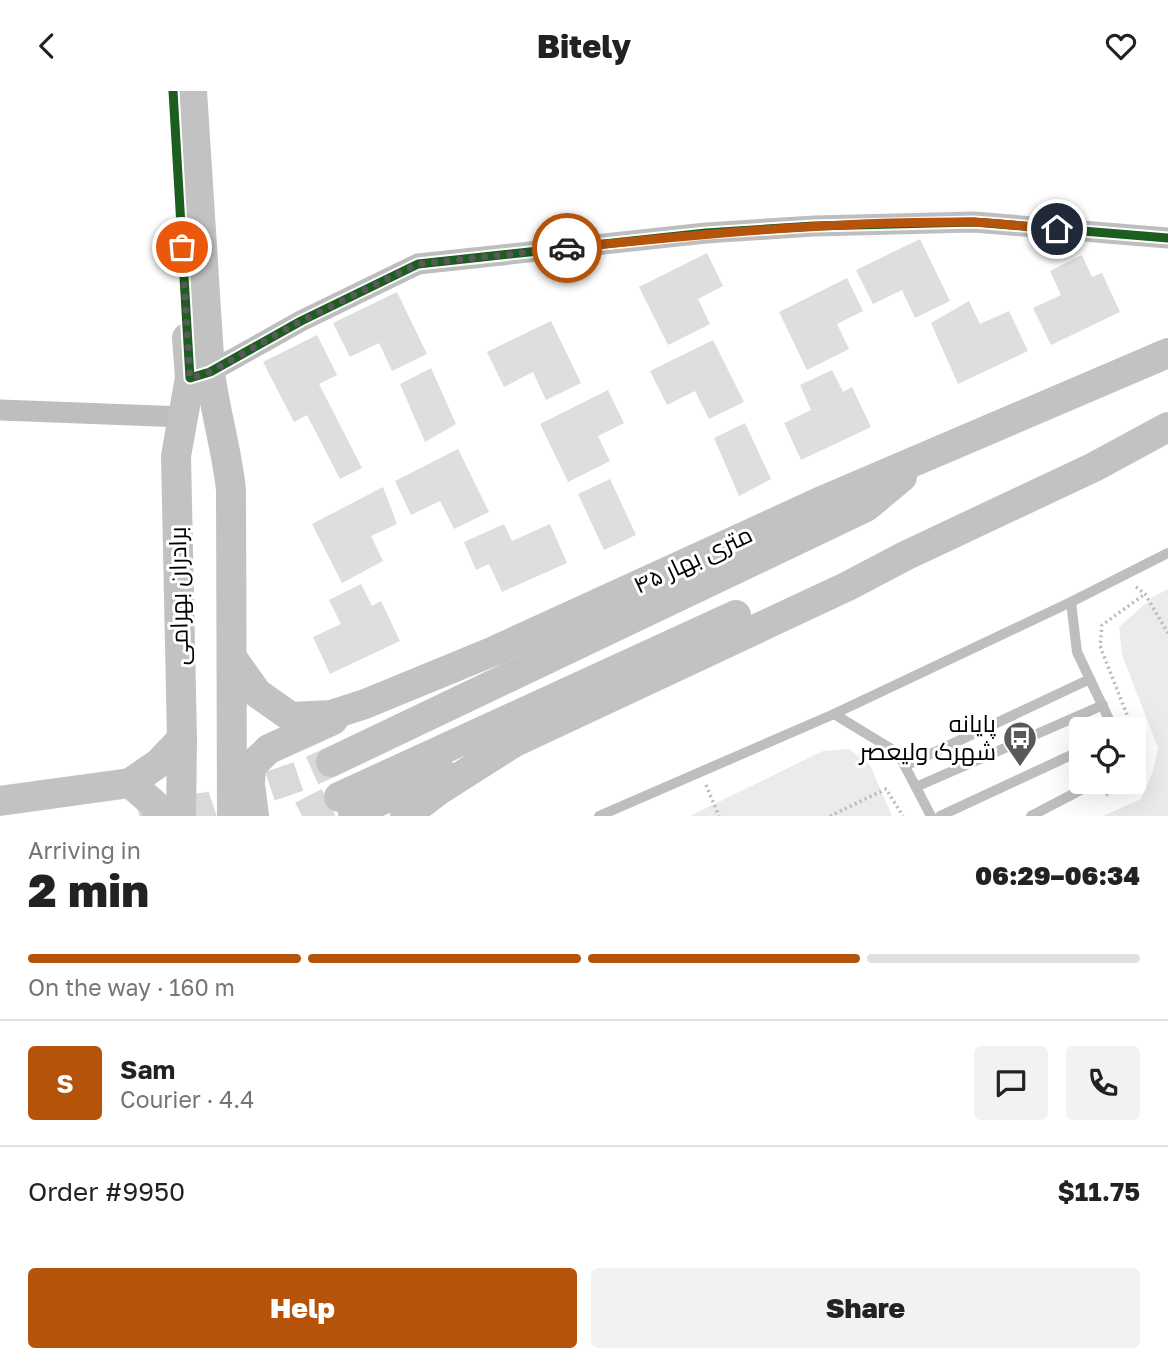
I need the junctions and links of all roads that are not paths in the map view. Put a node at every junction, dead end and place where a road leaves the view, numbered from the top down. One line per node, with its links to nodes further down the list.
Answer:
1 (173, 91): 5 (main road)
2 (192, 91): 5 (main road)
3 (1168, 238): 5 (street)
4 (1168, 353): 11 (main road, ۴۵ متری بهار)
5 (200, 375): 7 (main road, برادران بهرامی); 9 (main road)
6 (0, 410): 7 (street)
7 (184, 417): 10 (main road, برادران بهرامی)
8 (1168, 427): 12 (main road)
9 (224, 450): 10 (main road); 15 (main road)
10 (176, 456): 21 (main road, برادران بهرامی)
11 (926, 456): 17 (main road, ۴۵ متری بهار); 24 (main road)
12 (965, 528): 22 (main road); 30 (main road)
13 (1168, 553): 14 (lane)
14 (1071, 602): 16 (lane); 19 (lane)
15 (233, 659): 17 (main road, ۴۵ متری بهار); 33 (main road)
16 (1090, 679): 18 (lane); 25 (lane)
17 (365, 704): 34 (main road)
18 (1103, 705): 20 (lane); 27 (lane)
19 (834, 714): 25 (lane); 36 (lane)
20 (1108, 717)
21 (182, 739): 26 (main road); 32 (main road, برادران بهرامی)
22 (513, 743): 30 (main road); 35 (main road)
23 (1069, 756): 38 (lane)
24 (331, 762)
25 (905, 766): 27 (lane)
26 (130, 783): 29 (main road); 31 (main road)
27 (916, 787): 37 (lane)
28 (1073, 794): 39 (lane)
29 (0, 801)
30 (343, 806)
31 (158, 816)
32 (181, 816)
33 (232, 816)
34 (254, 816)
35 (405, 816)
36 (599, 816)
37 (931, 816)
38 (940, 816)
39 (1031, 816)

